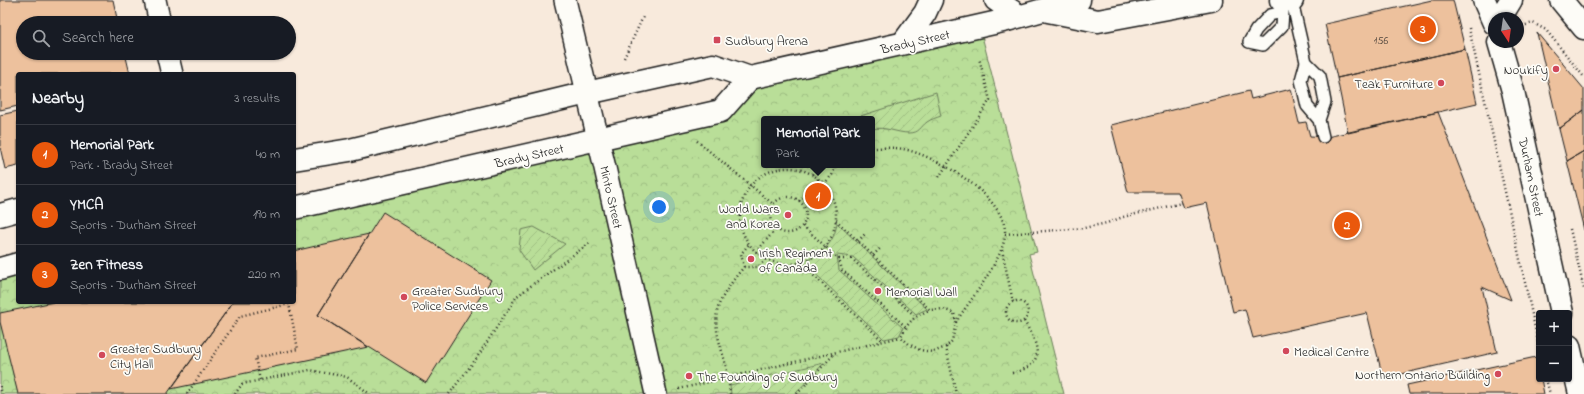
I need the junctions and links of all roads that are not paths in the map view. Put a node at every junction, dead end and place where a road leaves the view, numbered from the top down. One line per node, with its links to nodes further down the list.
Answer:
1 (155, 0): 14 (street)
2 (565, 0): 23 (street, Minto Street)
3 (931, 0): 17 (main road)
4 (996, 0): 15 (main road)
5 (1079, 0): 11 (main road, Brady Street)
6 (1211, 0): 11 (main road)
7 (1484, 0): 12 (main road)
8 (1511, 0): 13 (main road)
9 (1561, 0): 16 (main road)
10 (1287, 3): 20 (lane)
11 (1045, 10): 15 (main road, Brady Street)
12 (1489, 12)
13 (1504, 12)
14 (158, 16)
15 (1019, 16): 17 (main road, Brady Street)
16 (1584, 28)
17 (903, 43): 22 (main road, Brady Street)
18 (1501, 48): 33 (main road, Durham Street)
19 (169, 60): 21 (street)
20 (1306, 62): 24 (lane); 24 (lane)
21 (172, 72)
22 (750, 78): 23 (main road); 26 (main road, Brady Street)
23 (587, 93): 26 (street, Minto Street); 27 (main road)
24 (1319, 120): 25 (lane)
25 (1323, 137)
26 (598, 139): 28 (main road, Brady Street); 35 (street, Minto Street)
27 (296, 159)
28 (296, 208)
29 (16, 211): 30 (main road)
30 (0, 215)
31 (16, 265): 32 (main road)
32 (0, 269)
33 (1561, 310)
34 (1572, 359): 36 (main road)
35 (656, 394)
36 (1580, 394)

